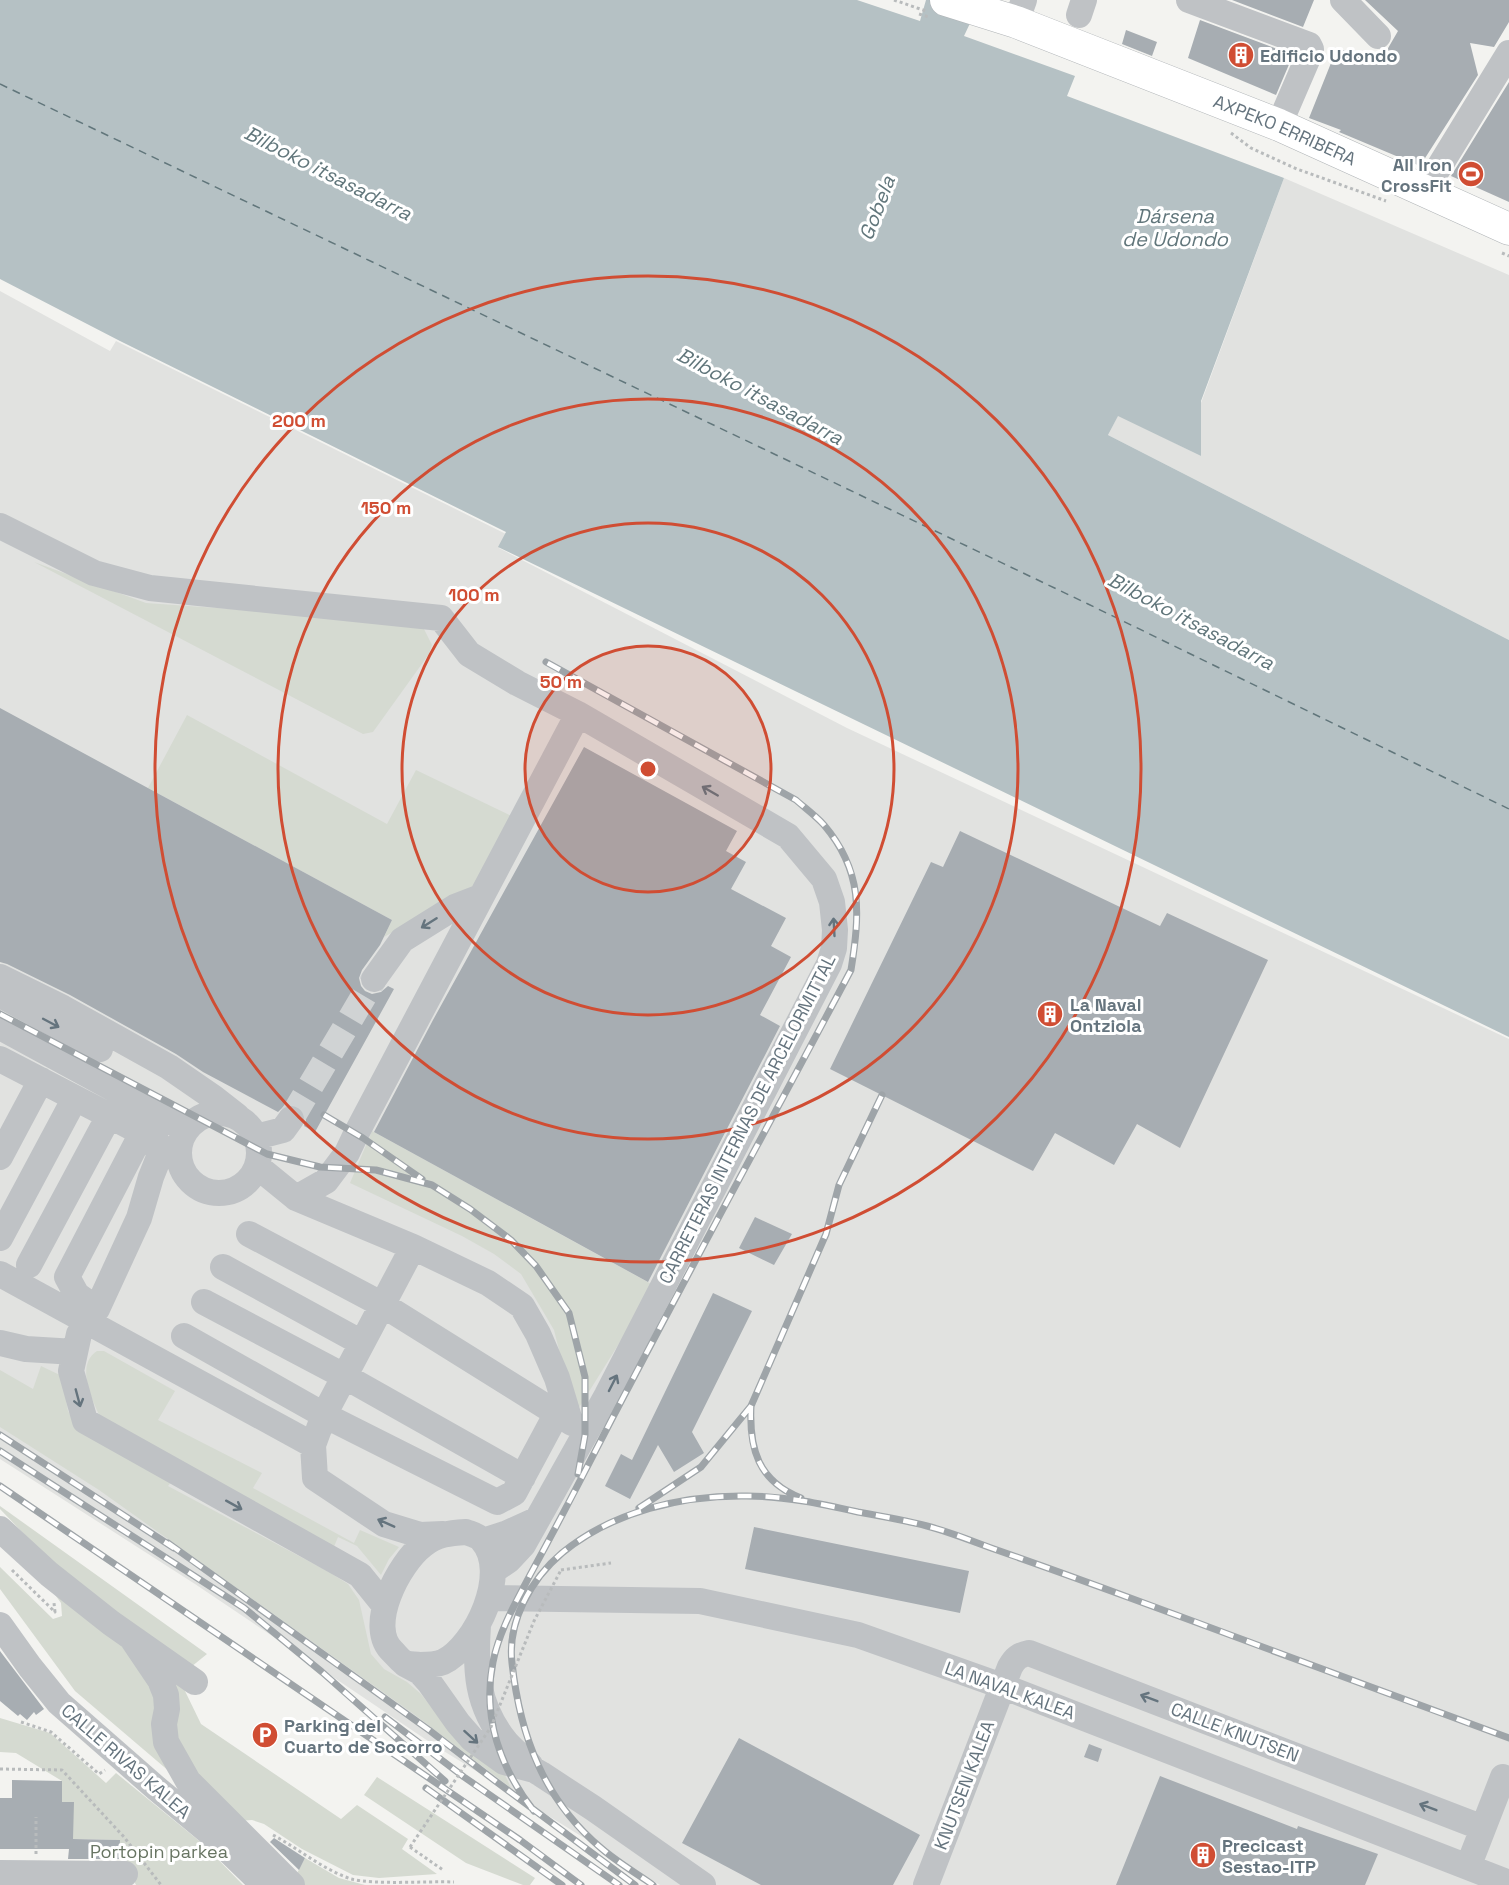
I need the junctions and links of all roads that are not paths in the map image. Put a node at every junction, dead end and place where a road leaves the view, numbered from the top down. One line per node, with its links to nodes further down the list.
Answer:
1 (1189, 0): 7 (street)
2 (1343, 0): 5 (street)
3 (934, 5): 4 (main road, AXPEKO ERRIBERA)
4 (1020, 11): 7 (main road, AXPEKO ERRIBERA)
5 (1378, 36)
6 (1509, 53): 8 (street)
7 (1279, 126): 8 (main road, AXPEKO ERRIBERA)
8 (1425, 190): 9 (main road, AXPEKO ERRIBERA)
9 (1504, 240)
10 (0, 526): 11 (street, CARRETERAS INTERNAS DE ARCELORMITTAL)
11 (578, 714): 12 (street); 46 (street, CARRETERAS INTERNAS DE ARCELORMITTAL, one-way to 11)
12 (481, 897): 14 (street, one-way to 14); 29 (street)
13 (0, 977): 21 (street)
14 (374, 979)
15 (0, 995): 23 (street, one-way to 23)
16 (0, 1027): 23 (street)
17 (2, 1059): 18 (street); 23 (street)
18 (41, 1080): 19 (street); 26 (street)
19 (75, 1098): 20 (street); 32 (street)
20 (109, 1116): 24 (street); 34 (street)
21 (237, 1116): 23 (street); 25 (street)
22 (291, 1119): 25 (street)
23 (188, 1131): 28 (street)
24 (141, 1133): 30 (street); 39 (street)
25 (256, 1137): 27 (street)
26 (0, 1157)
27 (258, 1167): 28 (street); 29 (street)
28 (182, 1170): 30 (street)
29 (296, 1198): 33 (street)
30 (139, 1218): 39 (street)
31 (249, 1234): 38 (street)
32 (0, 1238)
33 (412, 1247): 38 (street); 46 (street)
34 (29, 1265)
35 (224, 1267): 42 (street)
36 (0, 1274): 39 (street)
37 (204, 1302): 44 (street)
38 (383, 1305): 42 (street); 46 (street)
39 (92, 1316): 43 (street); 47 (street)
40 (184, 1336): 45 (street)
41 (0, 1343): 43 (street)
42 (362, 1343): 44 (street)
43 (75, 1352): 55 (street, one-way to 55)
44 (344, 1376): 45 (street); 48 (street)
45 (324, 1415): 47 (street); 48 (street)
46 (571, 1423): 48 (street); 49 (street, CARRETERAS INTERNAS DE ARCELORMITTAL)
47 (313, 1445): 51 (street, one-way to 47)
48 (523, 1477)
49 (537, 1520): 52 (street); 53 (street, CARRETERAS INTERNAS DE ARCELORMITTAL)
50 (0, 1528): 58 (street)
51 (442, 1534): 52 (street); 55 (street)
52 (483, 1541): 53 (street)
53 (493, 1570): 54 (street)
54 (489, 1598): 57 (street); 61 (street, LA NAVAL KALEA)
55 (385, 1606): 59 (street)
56 (0, 1625): 69 (street, CALLE RIVAS KALEA)
57 (478, 1625): 59 (street); 62 (street)
58 (131, 1637): 60 (street); 70 (street)
59 (405, 1664): 62 (street, one-way to 62)
60 (195, 1682)
61 (1002, 1686): 64 (street, CALLE KNUTSEN, one-way to 61); 67 (street, LA NAVAL KALEA); 72 (street, KNUTSEN KALEA)
62 (534, 1770): 71 (street)
63 (1503, 1778): 64 (street)
64 (1483, 1828): 67 (street)
65 (0, 1873): 66 (street)
66 (125, 1874)
67 (1474, 1874): 68 (street, LA NAVAL KALEA)
68 (1509, 1883)
69 (264, 1885)
70 (292, 1885)
71 (703, 1885)
72 (926, 1885)

